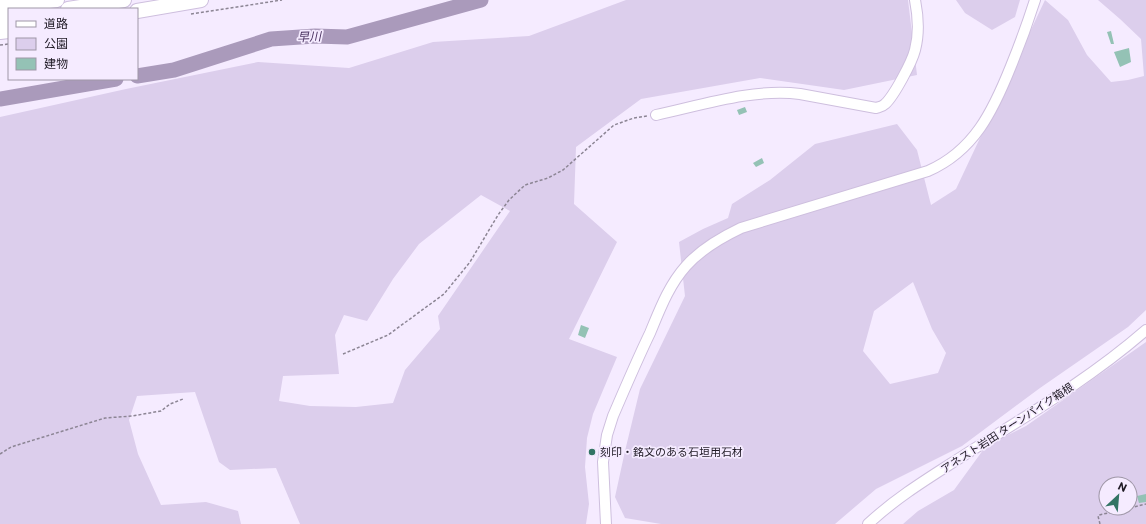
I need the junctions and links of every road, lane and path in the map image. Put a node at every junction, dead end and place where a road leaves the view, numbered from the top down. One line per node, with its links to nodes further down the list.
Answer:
1 (57, 0): 7 (highway)
2 (124, 0): 8 (highway)
3 (201, 0): 9 (highway)
4 (282, 0): 10 (path)
5 (915, 0): 11 (street)
6 (1035, 0): 16 (street)
7 (0, 7)
8 (74, 8)
9 (138, 11)
10 (191, 14)
11 (656, 115): 13 (path)
12 (1146, 330): 17 (street, アネスト岩田 ターンパイク箱根)
13 (343, 354)
14 (182, 399): 15 (path)
15 (0, 454)
16 (606, 524)
17 (868, 524)

